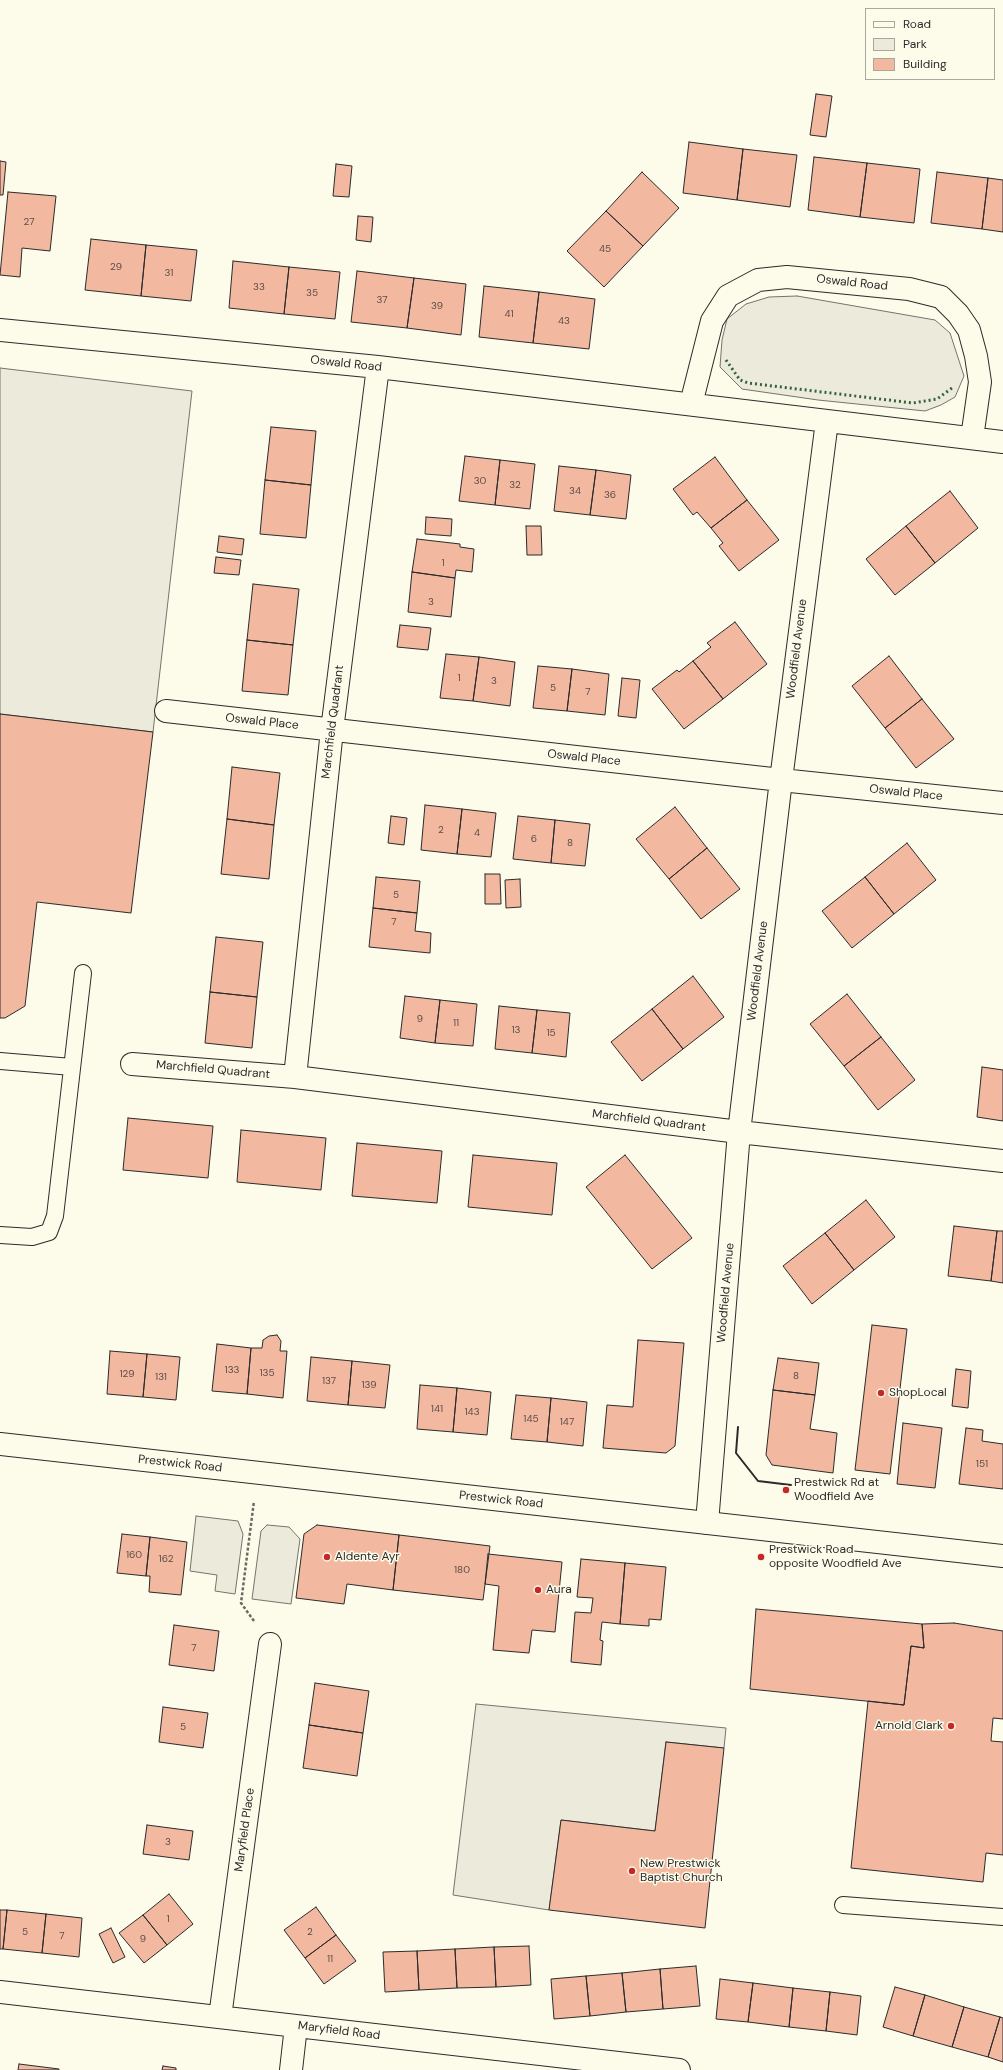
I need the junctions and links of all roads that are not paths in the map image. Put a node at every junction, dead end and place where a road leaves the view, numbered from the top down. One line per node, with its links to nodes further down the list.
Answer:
1 (0, 330): 2 (street, Oswald Road)
2 (378, 367): 3 (street, Oswald Road); 8 (street, Marchfield Quadrant)
3 (691, 404): 4 (street, Oswald Road); 5 (street, Oswald Road)
4 (827, 421): 5 (street, Oswald Road); 9 (street, Woodfield Avenue)
5 (972, 438): 6 (street, Oswald Road)
6 (1003, 442)
7 (166, 711): 8 (street, Oswald Place)
8 (332, 730): 9 (street, Oswald Place); 15 (street, Marchfield Quadrant)
9 (781, 780): 10 (street, Oswald Place); 16 (street, Woodfield Avenue)
10 (1003, 803)
11 (83, 973): 14 (lane)
12 (0, 1061): 14 (lane)
13 (132, 1064): 15 (street, Marchfield Quadrant)
14 (72, 1067): 18 (lane)
15 (295, 1077): 16 (street, Marchfield Quadrant)
16 (739, 1132): 17 (street, Marchfield Quadrant); 20 (street, Woodfield Avenue)
17 (1003, 1161)
18 (0, 1235)
19 (0, 1444): 20 (street, Prestwick Road)
20 (707, 1523): 21 (street, Prestwick Road)
21 (1003, 1556)
22 (270, 1644): 26 (street, Maryfield Place)
23 (843, 1905): 24 (lane)
24 (1003, 1917)
25 (0, 1992): 26 (street, Maryfield Road)
26 (220, 2017): 27 (street, Maryfield Road)
27 (296, 2026): 28 (street); 29 (street, Maryfield Road)
28 (291, 2070)
29 (678, 2070)

